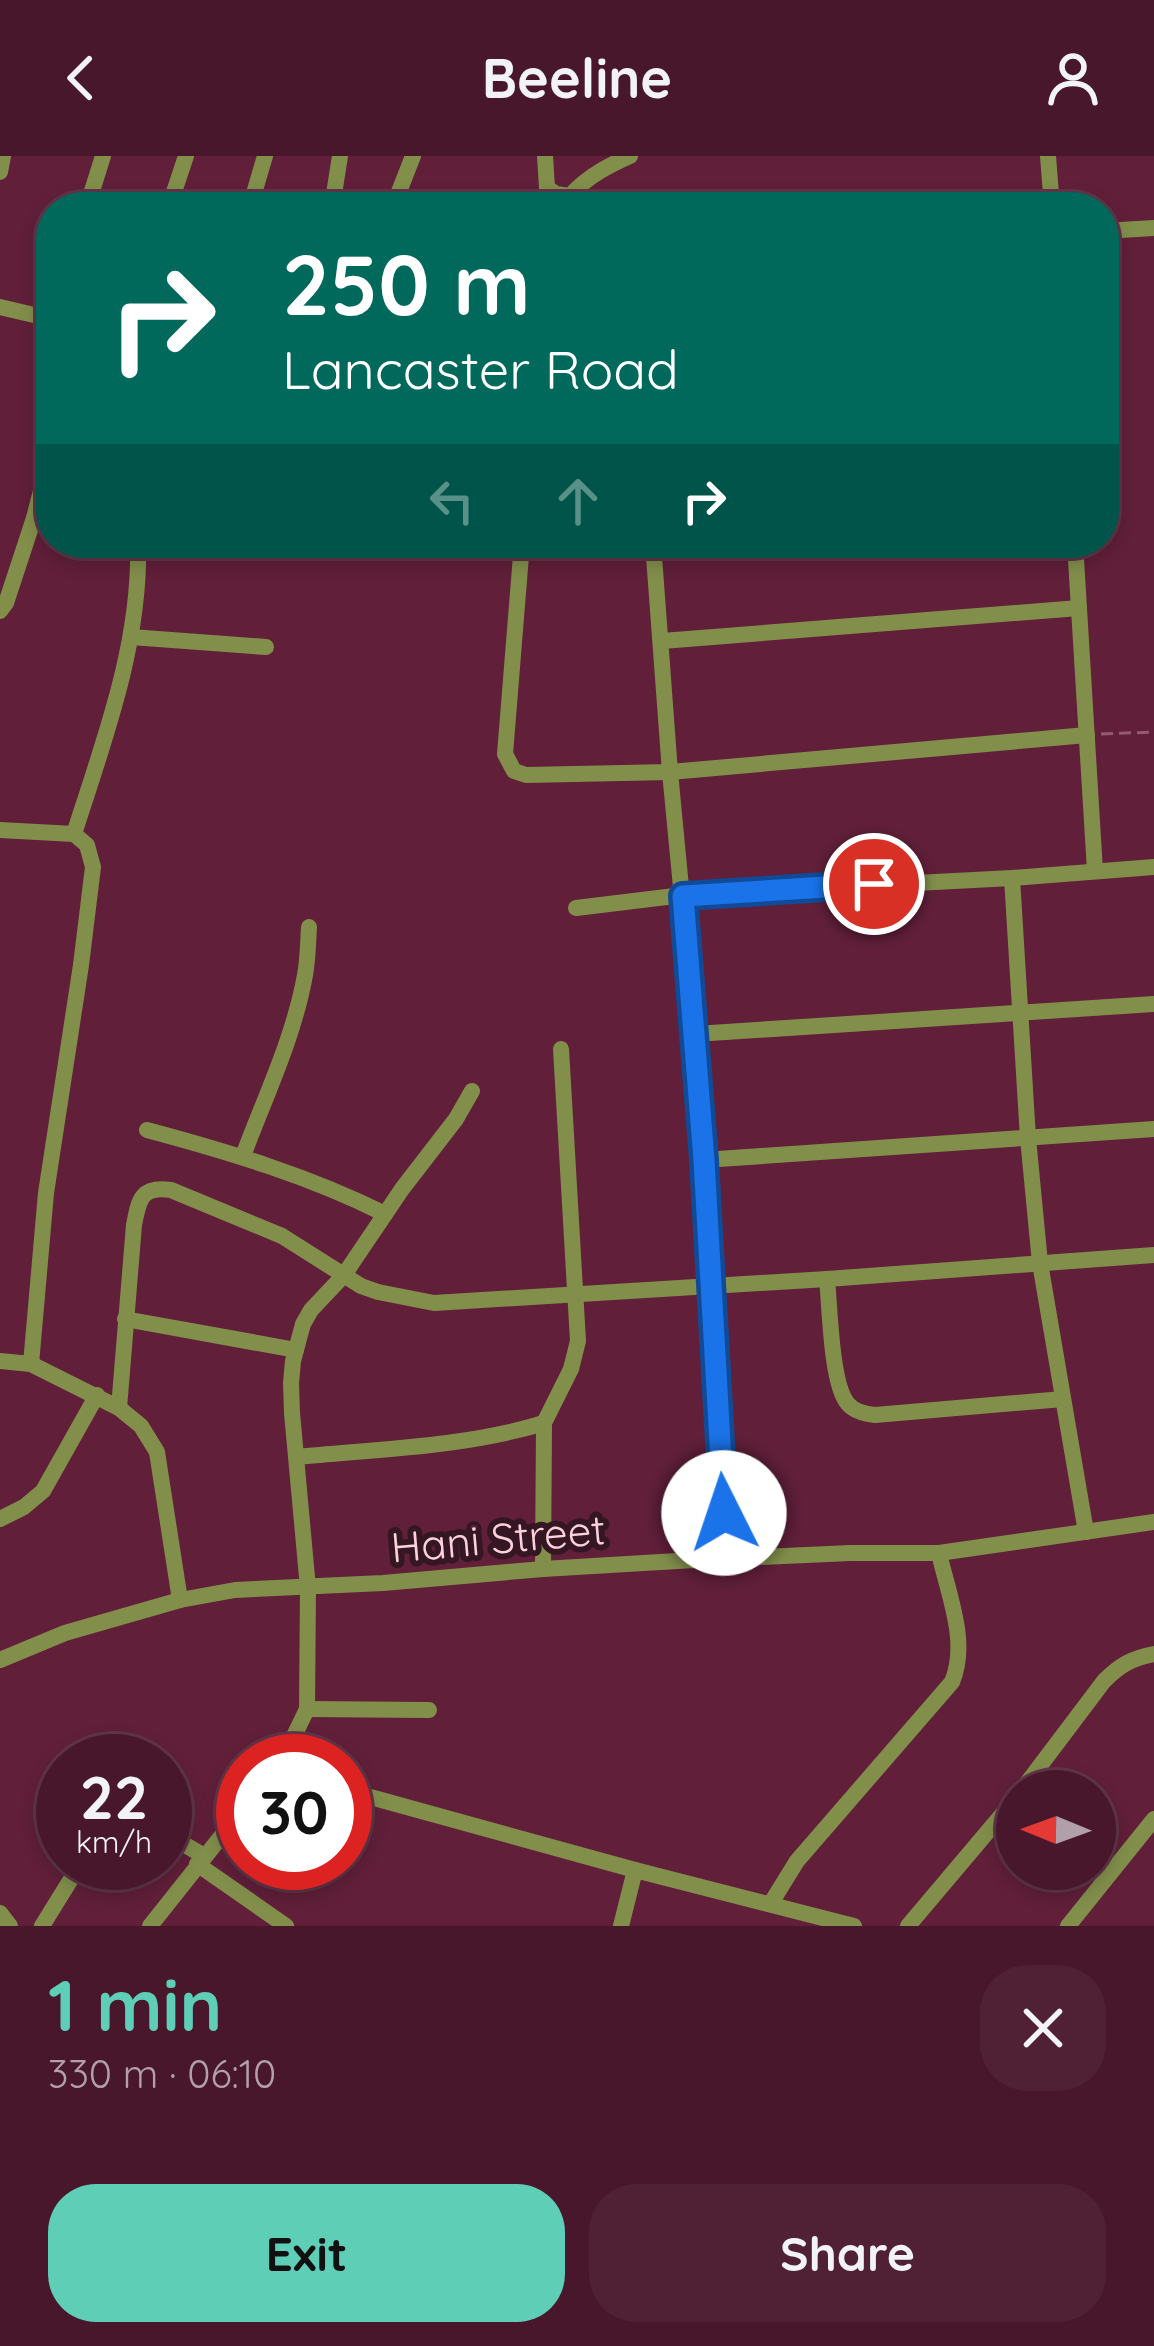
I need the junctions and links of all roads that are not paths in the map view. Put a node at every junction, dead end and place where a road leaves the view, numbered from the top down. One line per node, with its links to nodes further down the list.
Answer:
1 (3, 156): 10 (street)
2 (103, 156): 11 (street)
3 (186, 156): 12 (street)
4 (265, 156): 13 (street)
5 (340, 156): 14 (street)
6 (413, 156): 15 (street)
7 (545, 156): 16 (street)
8 (631, 156): 17 (street)
9 (1048, 156): 18 (street)
10 (0, 172)
11 (91, 192)
12 (174, 192)
13 (254, 192)
14 (334, 192)
15 (399, 192)
16 (553, 192)
17 (575, 192)
18 (1051, 192)
19 (1154, 228): 20 (street)
20 (1119, 230)
21 (3, 308): 22 (street); 23 (street)
22 (36, 314)
23 (0, 331)
24 (36, 510): 30 (street)
25 (138, 558): 31 (street)
26 (521, 558): 35 (street)
27 (654, 558): 32 (street)
28 (1076, 558): 29 (street)
29 (1079, 608): 32 (street); 34 (street)
30 (0, 611)
31 (131, 637): 33 (street); 37 (street)
32 (662, 641): 35 (street)
33 (266, 647)
34 (1087, 735): 35 (street); 39 (street)
35 (670, 772): 41 (street)
36 (0, 830): 37 (street)
37 (74, 834): 64 (street)
38 (1154, 867): 39 (street)
39 (1095, 871): 40 (street)
40 (1012, 878): 41 (street); 45 (street)
41 (683, 896): 42 (street); 46 (street)
42 (576, 908)
43 (309, 927): 52 (street)
44 (1154, 1004): 45 (street)
45 (1022, 1014): 46 (street); 51 (street)
46 (695, 1034): 53 (street)
47 (561, 1049): 60 (street)
48 (472, 1090): 54 (street)
49 (1154, 1129): 51 (street)
50 (147, 1130): 52 (street)
51 (1028, 1138): 53 (street); 56 (street)
52 (242, 1156): 54 (street)
53 (704, 1160): 59 (street)
54 (385, 1214): 57 (street)
55 (1154, 1255): 56 (street)
56 (1040, 1263): 58 (street); 66 (street)
57 (344, 1275): 60 (street); 61 (street); 62 (street)
58 (827, 1280): 59 (street); 66 (street)
59 (709, 1286): 60 (street); 74 (street)
60 (578, 1293): 68 (street)
61 (125, 1319): 62 (street); 67 (street)
62 (296, 1350): 69 (street)
63 (0, 1360): 64 (street)
64 (31, 1364): 65 (street)
65 (97, 1395): 67 (street); 70 (street)
66 (1064, 1399): 72 (street)
67 (119, 1408): 77 (street)
68 (544, 1423): 69 (street); 75 (street)
69 (297, 1457): 76 (street)
70 (0, 1519)
71 (1154, 1522): 72 (street, Hani Street)
72 (1087, 1532): 73 (street, Hani Street)
73 (939, 1553): 74 (street, Hani Street); 92 (street)
74 (726, 1558): 75 (street, Hani Street)
75 (543, 1569): 76 (street, Hani Street)
76 (308, 1588): 77 (street, Hani Street); 80 (street)
77 (180, 1600): 79 (street, Hani Street)
78 (1154, 1654): 83 (street)
79 (0, 1660)
80 (307, 1709): 81 (street); 82 (street)
81 (429, 1710)
82 (295, 1734)
83 (1037, 1770)
84 (372, 1797): 90 (street)
85 (1154, 1819): 101 (street)
86 (996, 1821): 100 (street)
87 (216, 1842): 89 (street)
88 (192, 1854): 89 (street)
89 (201, 1860): 96 (street); 97 (street)
90 (635, 1870): 92 (street); 98 (street)
91 (64, 1890): 95 (street)
92 (771, 1904): 99 (street)
93 (0, 1913): 94 (street)
94 (10, 1926)
95 (42, 1926)
96 (150, 1926)
97 (286, 1926)
98 (621, 1926)
99 (854, 1926)
100 (908, 1926)
101 (1068, 1926)

